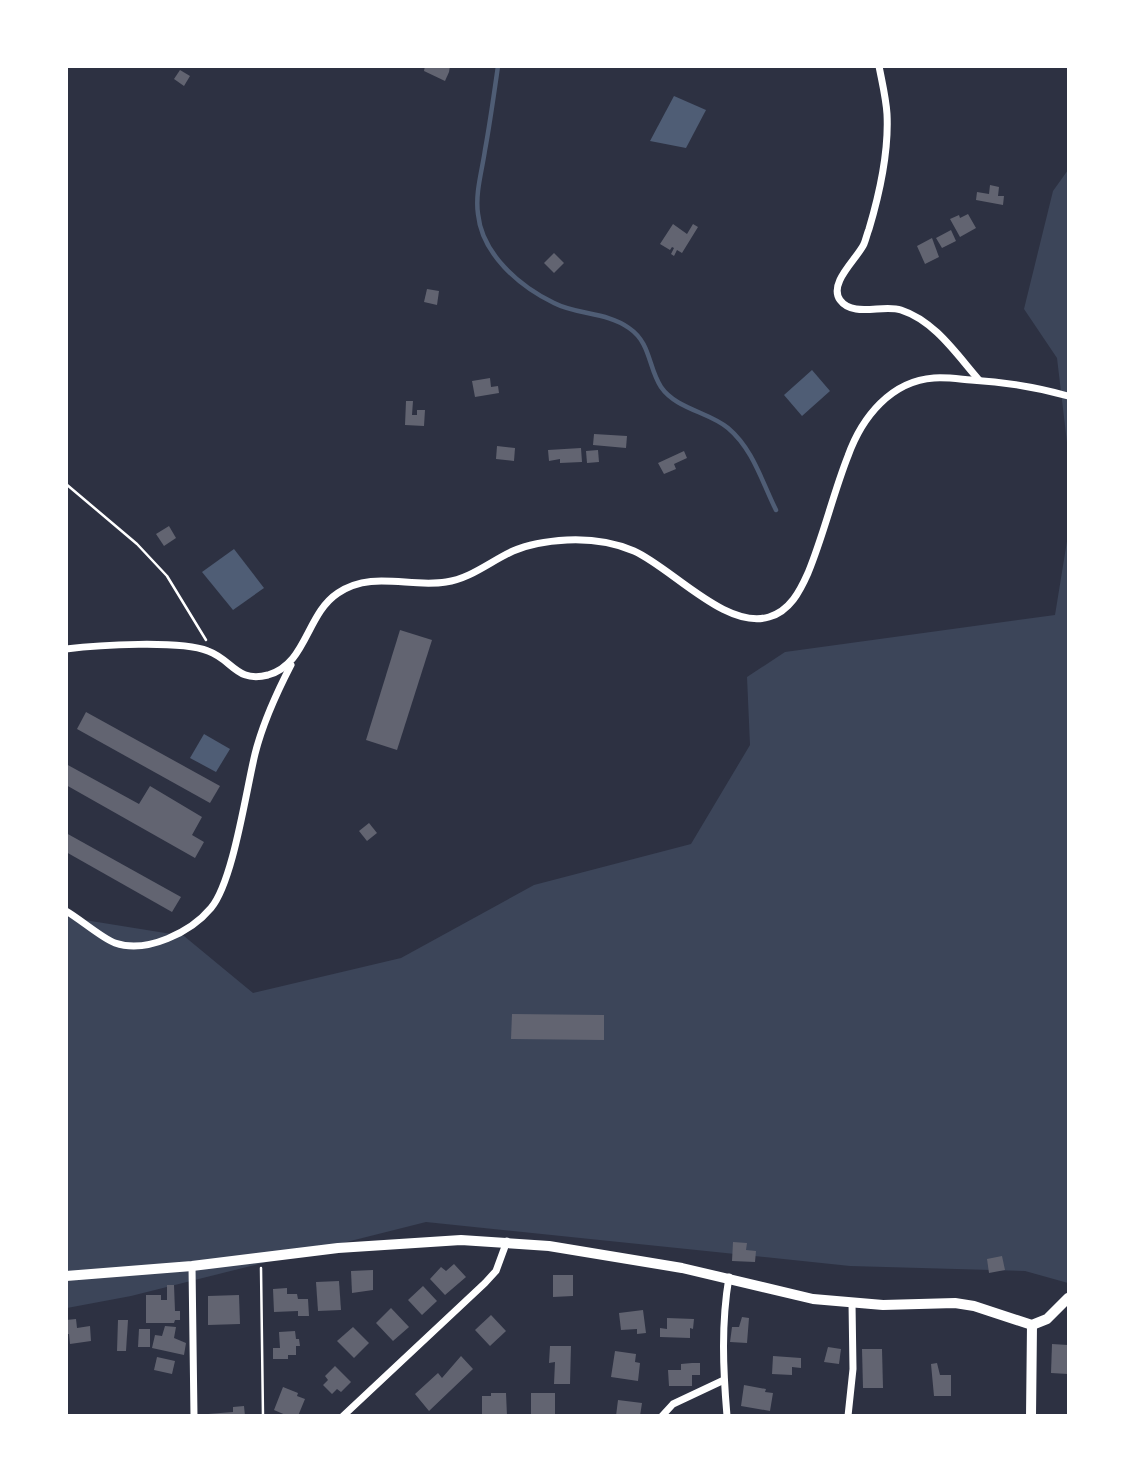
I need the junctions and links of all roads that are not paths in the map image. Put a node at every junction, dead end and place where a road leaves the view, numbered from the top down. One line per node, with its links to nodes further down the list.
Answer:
1 (879, 66): 2 (street)
2 (979, 380): 3 (street); 5 (street)
3 (1069, 396)
4 (66, 649): 5 (street)
5 (292, 662): 6 (street)
6 (66, 911)
7 (507, 1241): 8 (street); 10 (street); 16 (street)
8 (192, 1266): 9 (street); 15 (street)
9 (66, 1276)
10 (729, 1277): 12 (street); 14 (street)
11 (1069, 1298): 13 (street)
12 (852, 1303): 13 (street); 19 (street)
13 (1032, 1325): 20 (street)
14 (724, 1380): 17 (street); 18 (street)
15 (194, 1416)
16 (343, 1416)
17 (662, 1416)
18 (727, 1416)
19 (848, 1416)
20 (1031, 1416)

